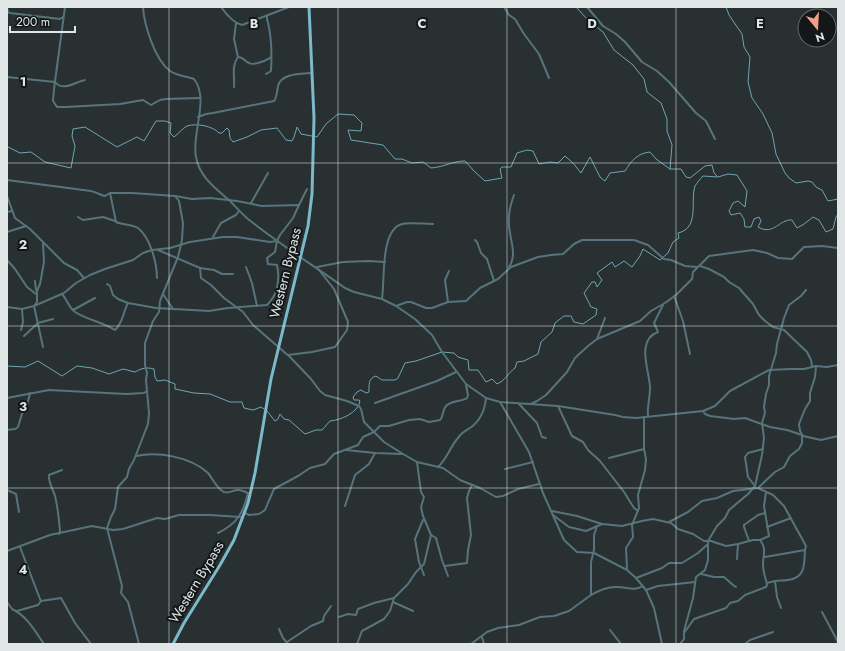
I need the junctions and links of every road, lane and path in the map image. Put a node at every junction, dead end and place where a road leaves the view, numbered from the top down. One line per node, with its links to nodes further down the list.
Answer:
1 (7, 7): 9 (street)
2 (65, 7): 9 (street)
3 (143, 7): 21 (street)
4 (221, 7): 11 (street)
5 (289, 7): 10 (street)
6 (309, 7): 14 (main road)
7 (504, 7): 17 (street)
8 (587, 7): 23 (street)
9 (64, 15): 19 (street)
10 (267, 16): 11 (street); 13 (street)
11 (236, 23): 12 (street)
12 (238, 57): 13 (street); 20 (street)
13 (271, 57): 15 (street)
14 (312, 73): 22 (street); 51 (main road, Western Bypass)
15 (266, 74)
16 (7, 76): 19 (street)
17 (549, 78)
18 (85, 80): 19 (street)
19 (55, 82): 21 (street)
20 (234, 87)
21 (200, 98): 22 (street)
22 (198, 117): 31 (street)
23 (715, 139)
24 (268, 173): 32 (street)
25 (7, 180): 27 (street)
26 (307, 189): 33 (street)
27 (110, 193): 29 (street); 38 (street)
28 (7, 196): 36 (street)
29 (175, 196): 31 (street); 46 (street)
30 (514, 196): 58 (street)
31 (230, 200): 32 (street); 34 (street)
32 (251, 204): 33 (street)
33 (299, 204): 44 (street)
34 (239, 211): 42 (street); 44 (street)
35 (7, 212): 36 (street)
36 (12, 212): 40 (street)
37 (78, 217): 38 (street)
38 (116, 222): 48 (street)
39 (433, 224): 53 (street)
40 (26, 226): 41 (street); 45 (street)
41 (7, 232)
42 (212, 238): 44 (street); 46 (street)
43 (475, 240): 64 (street)
44 (277, 241): 51 (street); 78 (street)
45 (43, 243): 61 (street); 67 (street)
46 (181, 244): 49 (street); 50 (street)
47 (838, 248): 55 (street)
48 (152, 250): 49 (street); 61 (street); 62 (street)
49 (158, 250): 50 (street)
50 (178, 257): 56 (street); 69 (street)
51 (301, 257): 57 (street); 95 (main road, Western Bypass)
52 (7, 260): 70 (street)
53 (385, 262): 57 (street); 73 (street)
54 (246, 267): 78 (street)
55 (698, 267): 58 (street); 71 (street); 91 (street)
56 (200, 268): 60 (street); 81 (street)
57 (316, 268): 73 (street); 98 (street)
58 (508, 268): 64 (street)
59 (449, 272): 74 (street)
60 (233, 274)
61 (84, 278): 68 (street)
62 (157, 278)
63 (35, 281): 67 (street)
64 (494, 281): 74 (street)
65 (107, 284): 75 (street)
66 (806, 290): 91 (street)
67 (36, 291): 70 (street)
68 (62, 294): 77 (street); 86 (street)
69 (163, 294): 82 (street); 85 (street)
70 (37, 295): 77 (street)
71 (674, 296): 76 (street); 97 (street)
72 (95, 298): 86 (street)
73 (382, 299): 79 (street)
74 (448, 302): 79 (street)
75 (128, 303): 82 (street); 86 (street)
76 (665, 303): 83 (street); 87 (street)
77 (34, 306): 84 (street); 90 (street)
78 (257, 306): 81 (street)
79 (396, 306): 103 (street)
80 (7, 307): 84 (street)
81 (238, 307): 85 (street); 95 (street)
82 (160, 308): 85 (street); 105 (street)
83 (655, 308): 87 (street); 94 (street)
84 (22, 309): 92 (street)
85 (173, 309)
86 (72, 310)
87 (659, 311): 115 (street)
88 (605, 318): 94 (street)
89 (54, 319): 90 (street)
90 (38, 323): 93 (street); 96 (street)
91 (781, 329): 101 (street); 102 (street)
92 (21, 330)
93 (24, 336)
94 (597, 340): 112 (street)
95 (278, 346): 98 (street); 144 (main road, Western Bypass)
96 (43, 347)
97 (690, 354)
98 (288, 355): 119 (street)
99 (838, 365): 100 (street)
100 (816, 366): 101 (street); 120 (street)
101 (812, 367): 102 (street)
102 (770, 370): 114 (street); 117 (street)
103 (456, 372): 104 (street); 110 (street)
104 (466, 384): 108 (street); 119 (street)
105 (147, 390): 106 (street); 128 (street)
106 (30, 393): 107 (street); 118 (street)
107 (7, 398)
108 (486, 398): 109 (street); 132 (street)
109 (500, 402): 111 (street); 131 (street)
110 (375, 403)
111 (519, 404): 112 (street); 122 (street)
112 (530, 404): 113 (street)
113 (558, 406): 116 (street); 142 (street)
114 (703, 411): 115 (street); 117 (street)
115 (648, 416): 116 (street)
116 (644, 417): 123 (street)
117 (762, 423): 120 (street); 124 (street)
118 (7, 430)
119 (374, 432): 125 (street); 127 (street)
120 (802, 435): 121 (street); 137 (street)
121 (838, 436)
122 (546, 438)
123 (644, 449): 129 (street); 142 (street)
124 (763, 449): 137 (street); 137 (street)
125 (346, 450): 126 (street); 144 (street)
126 (376, 453): 127 (street); 140 (street)
127 (403, 454): 130 (street)
128 (136, 456): 147 (street); 155 (street)
129 (609, 458)
130 (417, 462): 132 (street); 149 (street)
131 (533, 462): 134 (street); 135 (street)
132 (437, 467): 136 (street)
133 (62, 470): 157 (street)
134 (505, 470)
135 (540, 484): 136 (street); 141 (street)
136 (472, 485): 169 (street)
137 (756, 487): 139 (street); 151 (street); 161 (street)
138 (7, 490): 143 (street)
139 (766, 492): 145 (street); 148 (street)
140 (345, 506)
141 (551, 511): 146 (street); 152 (street)
142 (638, 511): 150 (street)
143 (19, 512)
144 (245, 513): 203 (main road, Western Bypass)
145 (764, 513): 154 (street); 160 (street)
146 (553, 515): 153 (street); 166 (street)
147 (240, 517): 155 (street); 156 (street)
148 (791, 518): 154 (street); 164 (street)
149 (424, 519): 158 (street); 170 (street)
150 (632, 523): 151 (street); 152 (street); 171 (street)
151 (669, 523): 161 (street)
152 (602, 524): 153 (street)
153 (597, 526): 166 (street)
154 (767, 527): 159 (street)
155 (107, 528): 157 (street); 202 (street)
156 (218, 533)
157 (59, 534): 163 (street)
158 (431, 535): 169 (street); 170 (street)
159 (760, 540): 160 (street); 167 (street)
160 (749, 541): 162 (street)
161 (708, 543): 162 (street); 172 (street); 175 (street)
162 (738, 544): 168 (street)
163 (20, 546): 165 (street); 184 (street)
164 (805, 550): 167 (street); 176 (street)
165 (7, 551)
166 (594, 553): 171 (street); 182 (street)
167 (764, 557): 178 (street)
168 (737, 559)
169 (445, 566): 174 (street)
170 (421, 568): 173 (street); 183 (street)
171 (627, 570): 175 (street)
172 (700, 574): 177 (street); 180 (street)
173 (424, 575)
174 (448, 576)
175 (636, 578): 179 (street)
176 (775, 581): 178 (street); 188 (street)
177 (695, 582): 181 (street); 196 (street)
178 (767, 583): 196 (street)
179 (643, 586): 181 (street); 182 (street)
180 (736, 587)
181 (646, 590): 208 (street)
182 (591, 595): 197 (street)
183 (394, 598): 186 (street); 192 (street)
184 (41, 601): 189 (street); 201 (street)
185 (7, 602): 189 (street)
186 (393, 602): 190 (street); 204 (street)
187 (331, 606): 199 (street)
188 (781, 608)
189 (17, 611): 200 (street)
190 (413, 611)
191 (822, 612): 198 (street)
192 (338, 617)
193 (279, 629): 199 (street)
194 (610, 630): 207 (street)
195 (773, 632): 210 (street)
196 (684, 633): 209 (street)
197 (482, 637): 205 (street); 206 (street)
198 (838, 642)
199 (288, 643)
200 (44, 644)
201 (91, 644)
202 (139, 644)
203 (173, 644)
204 (357, 644)
205 (471, 644)
206 (484, 644)
207 (621, 644)
208 (662, 644)
209 (680, 644)
210 (745, 644)

